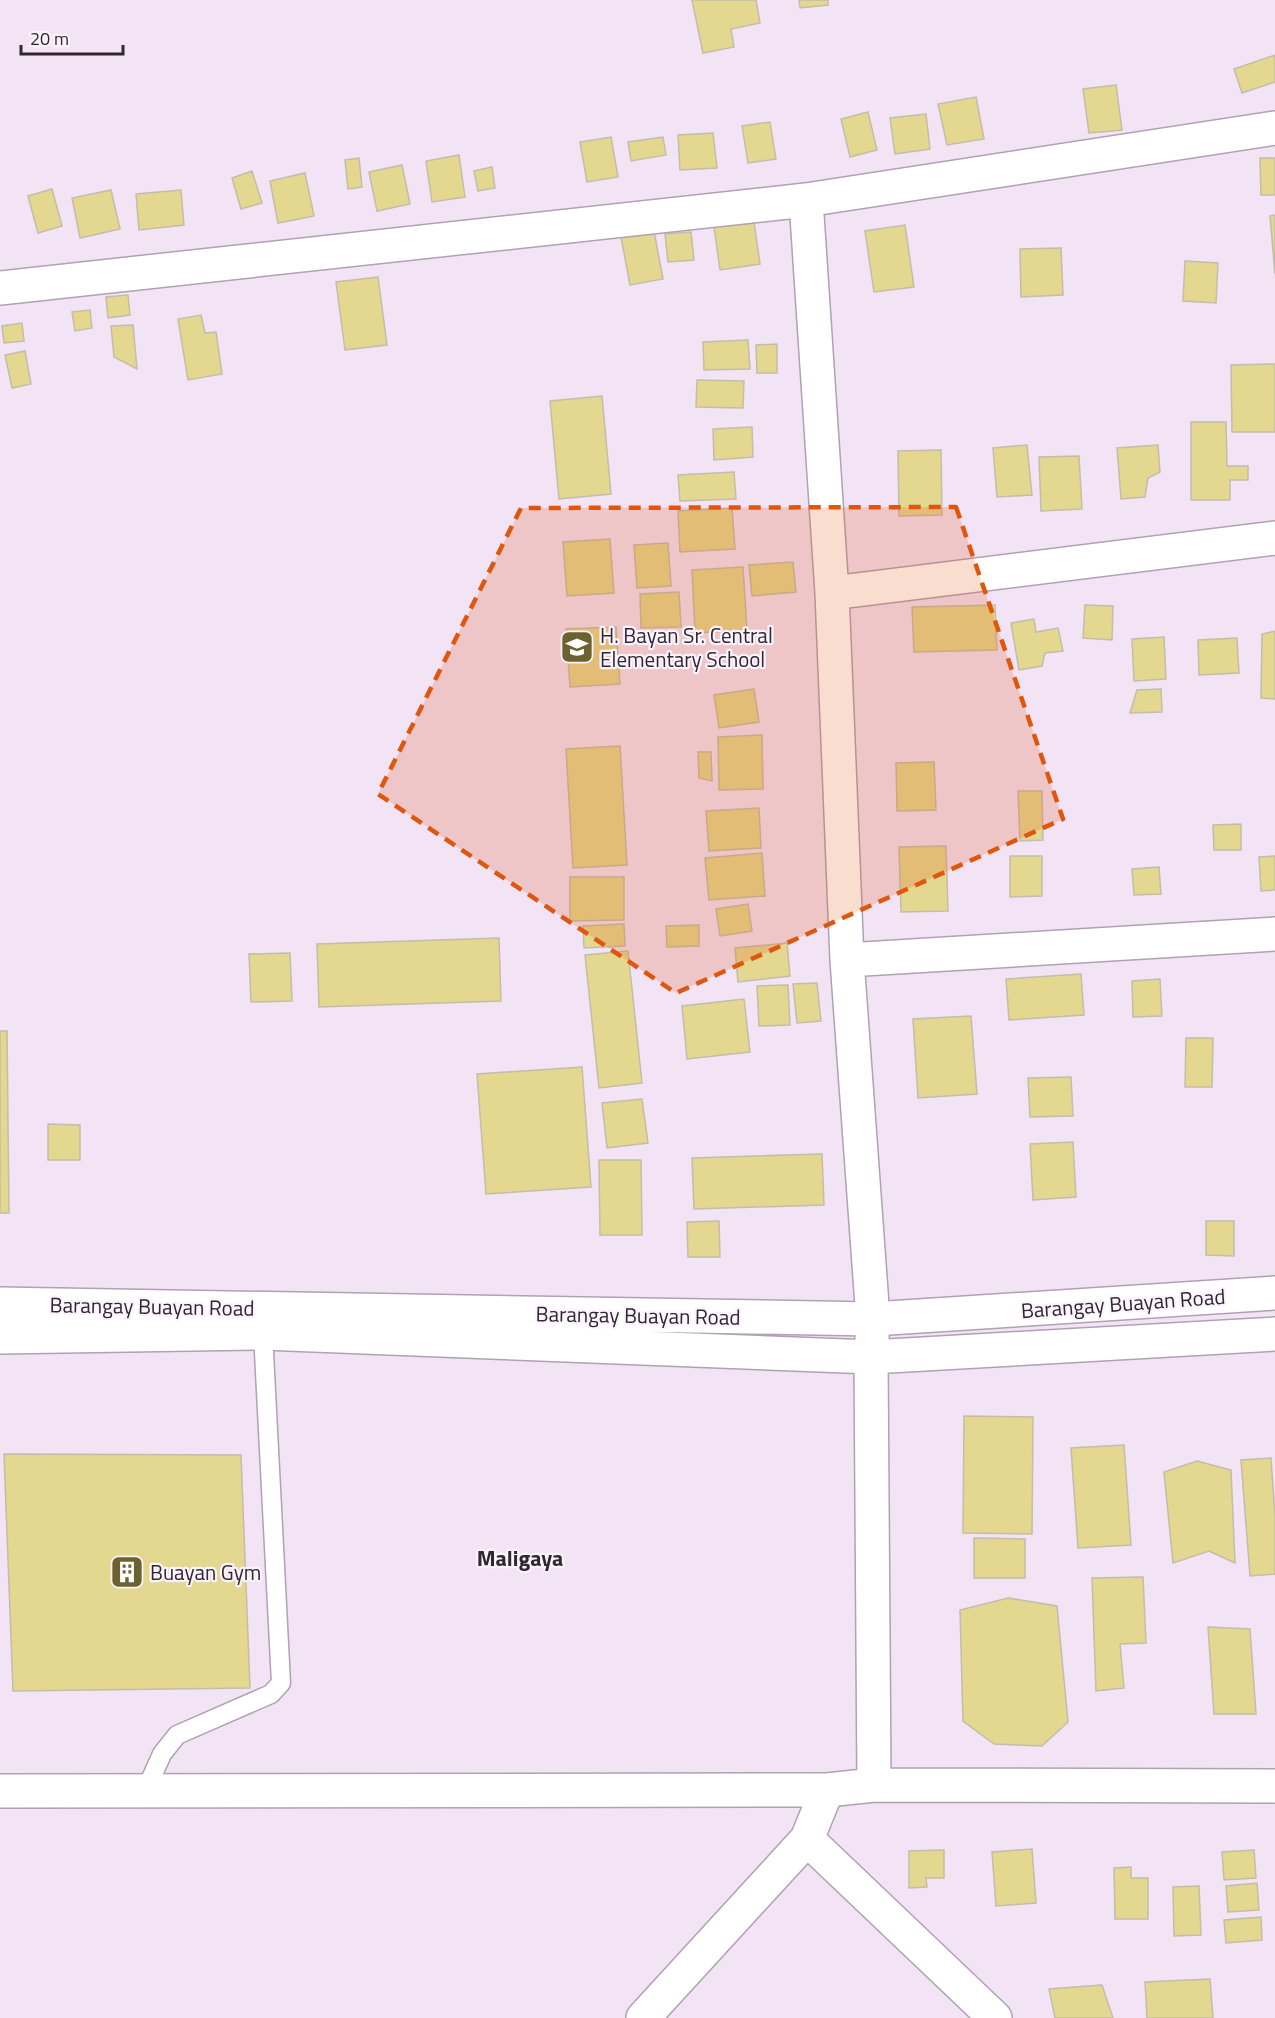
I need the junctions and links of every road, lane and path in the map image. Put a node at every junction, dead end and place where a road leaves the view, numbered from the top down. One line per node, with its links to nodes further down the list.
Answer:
1 (1275, 128): 2 (street)
2 (806, 200): 3 (street); 5 (street)
3 (0, 288)
4 (1275, 538): 5 (street)
5 (832, 593): 7 (street)
6 (1275, 934): 7 (street)
7 (847, 960): 11 (street)
8 (1275, 1293): 10 (street, Barangay Buayan Road)
9 (0, 1304): 11 (street, Barangay Buayan Road)
10 (1089, 1305): 11 (street, Barangay Buayan Road); 15 (street)
11 (873, 1319): 16 (street)
12 (263, 1333): 14 (street); 16 (street); 21 (lane)
13 (1275, 1334): 15 (street)
14 (0, 1336)
15 (1095, 1345): 16 (street)
16 (871, 1357): 17 (street)
17 (874, 1785): 18 (street); 19 (street)
18 (1275, 1786)
19 (827, 1790): 21 (street); 22 (street)
20 (0, 1791): 21 (street)
21 (145, 1792)
22 (807, 1839): 23 (street); 24 (street)
23 (643, 2018)
24 (995, 2018)

